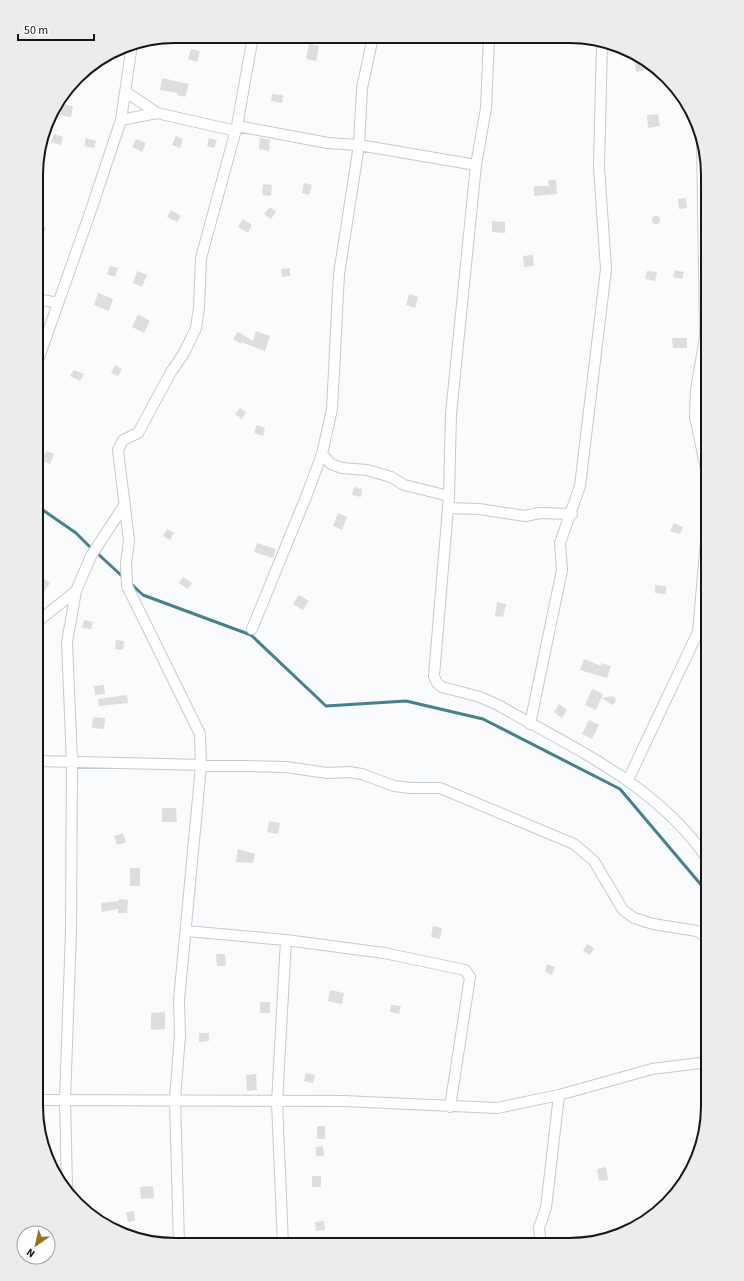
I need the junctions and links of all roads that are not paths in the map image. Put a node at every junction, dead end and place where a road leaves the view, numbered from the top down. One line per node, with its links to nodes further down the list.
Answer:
1 (252, 43): 9 (street)
2 (372, 43): 10 (street)
3 (489, 43): 11 (street)
4 (602, 48): 21 (street)
5 (131, 50): 6 (street)
6 (126, 92): 7 (street); 8 (street)
7 (157, 113): 8 (street); 9 (street)
8 (121, 120): 13 (street)
9 (237, 128): 10 (street); 19 (street)
10 (359, 145): 11 (street); 17 (street)
11 (476, 165): 18 (street)
12 (43, 300): 13 (street)
13 (58, 303): 14 (street)
14 (43, 346)
15 (701, 364): 16 (street)
16 (701, 446)
17 (322, 454): 18 (street); 25 (street)
18 (449, 496): 20 (street)
19 (125, 504): 22 (street); 29 (street)
20 (448, 508): 21 (street); 26 (street)
21 (572, 514): 26 (street)
22 (76, 591): 24 (street); 28 (street)
23 (701, 598): 30 (street)
24 (43, 617)
25 (252, 629)
26 (530, 724): 30 (street)
27 (43, 761): 28 (street)
28 (72, 762): 29 (street); 39 (street)
29 (201, 766): 32 (street); 33 (street)
30 (628, 780): 31 (street)
31 (701, 849)
32 (186, 931): 34 (street); 37 (street)
33 (701, 934)
34 (286, 940): 40 (street); 41 (street)
35 (701, 1063): 36 (street)
36 (559, 1094): 41 (street); 45 (street)
37 (174, 1099): 39 (street); 40 (street); 43 (street)
38 (43, 1100): 39 (street)
39 (65, 1100): 42 (street)
40 (277, 1102): 41 (street); 44 (street)
41 (450, 1107)
42 (67, 1182)
43 (179, 1238)
44 (283, 1238)
45 (540, 1238)

